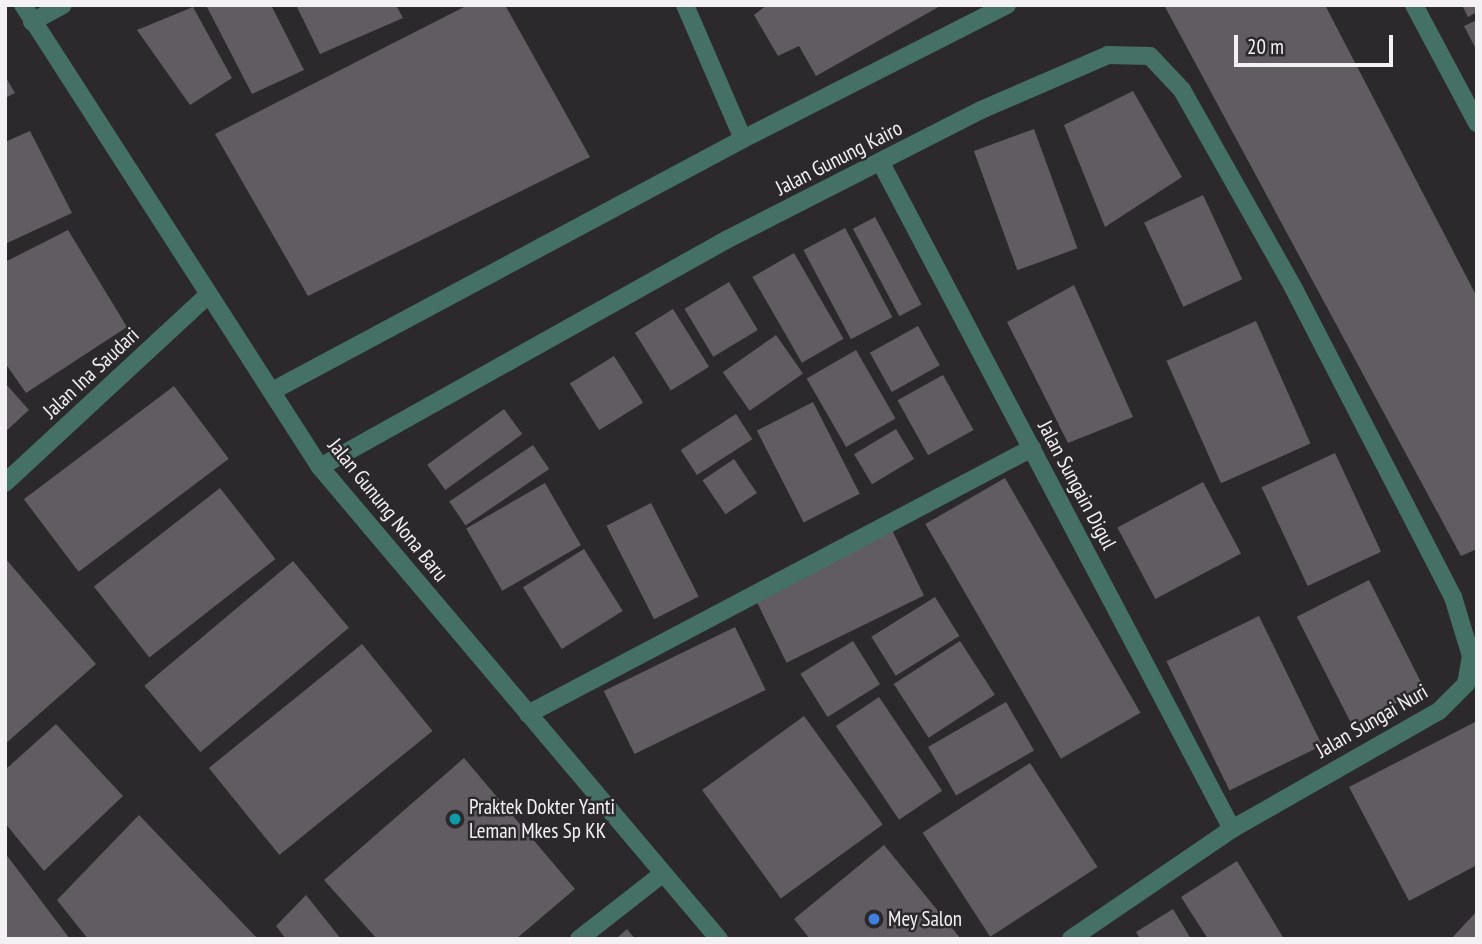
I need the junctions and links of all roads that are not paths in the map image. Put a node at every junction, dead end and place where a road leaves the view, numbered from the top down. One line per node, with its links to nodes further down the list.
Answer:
1 (23, 5): 6 (street, Jalan Gunung Nona Baru)
2 (63, 5): 6 (street)
3 (685, 5): 8 (street)
4 (1007, 5): 8 (street)
5 (1414, 5): 7 (street)
6 (32, 22): 11 (street, Jalan Gunung Nona Baru)
7 (1477, 123)
8 (743, 139): 12 (street)
9 (881, 163): 10 (street, Jalan Gunung Kairo); 13 (street, Jalan Sungain Digul); 14 (street, Jalan Gunung Kairo)
10 (1294, 289): 17 (street, Jalan Sungai Nuri)
11 (207, 296): 12 (street, Jalan Gunung Nona Baru); 15 (street, Jalan Ina Saudari)
12 (274, 390): 14 (street, Jalan Gunung Nona Baru)
13 (1032, 448): 16 (street); 17 (street, Jalan Sungain Digul)
14 (320, 467): 16 (street, Jalan Gunung Nona Baru)
15 (5, 483)
16 (528, 714): 18 (street, Jalan Gunung Nona Baru)
17 (1232, 829): 21 (street, Jalan Sungai Nuri)
18 (661, 875): 19 (street); 20 (street, Jalan Gunung Nona Baru)
19 (579, 939)
20 (719, 939)
21 (1071, 939)

